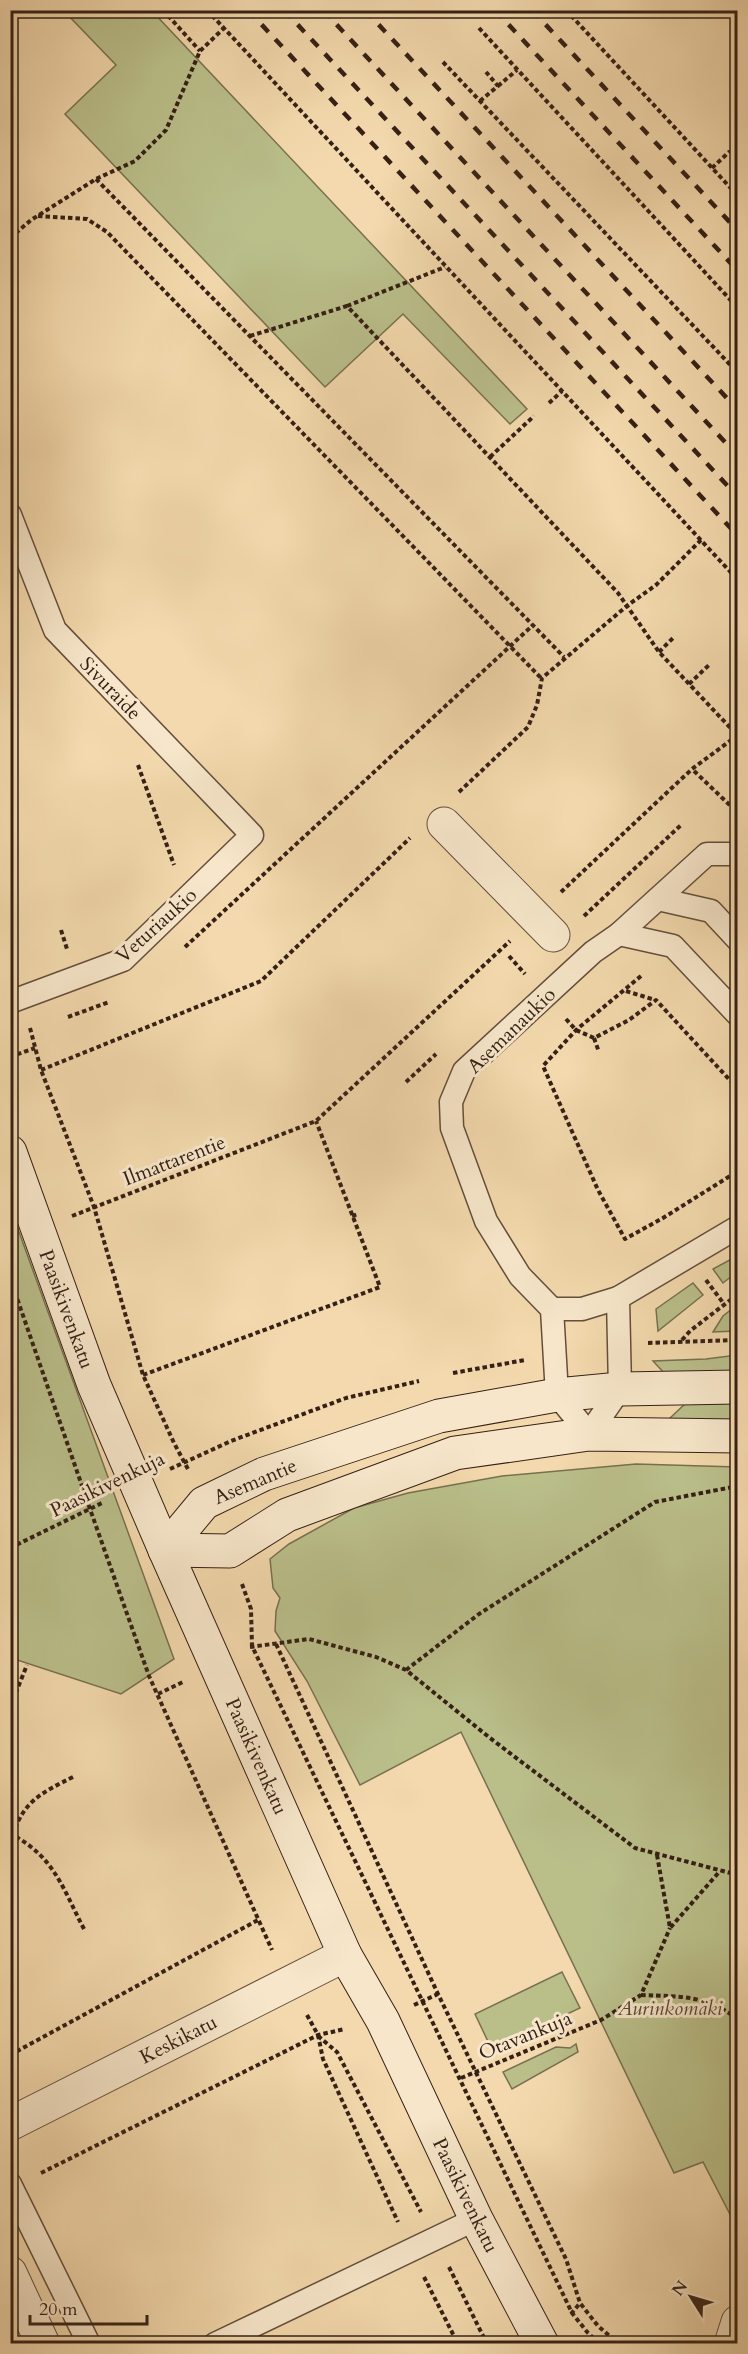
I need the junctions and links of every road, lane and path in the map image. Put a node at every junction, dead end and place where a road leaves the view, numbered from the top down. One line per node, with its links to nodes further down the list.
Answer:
1 (163, 10): 6 (path)
2 (207, 10): 5 (path)
3 (566, 10): 13 (path)
4 (479, 28): 8 (path)
5 (224, 29): 6 (path); 18 (path)
6 (200, 51): 14 (path)
7 (443, 62): 11 (path)
8 (517, 70): 10 (path); 20 (path)
9 (486, 72): 10 (path)
10 (498, 86): 11 (path)
11 (480, 102): 22 (path)
12 (738, 151): 13 (path)
13 (712, 168): 15 (path)
14 (96, 179): 16 (path); 21 (path)
15 (738, 196)
16 (38, 216): 17 (path); 35 (path)
17 (10, 238)
18 (445, 267): 19 (path); 23 (path)
19 (347, 306): 21 (path); 26 (path)
20 (738, 308)
21 (250, 336): 33 (path)
22 (738, 373)
23 (562, 391): 24 (path); 28 (path)
24 (549, 403)
25 (534, 416): 26 (path)
26 (490, 457): 32 (path)
27 (10, 516): 46 (lane, Sivuraide)
28 (701, 540): 29 (path); 30 (path)
29 (738, 580)
30 (656, 585): 31 (path); 32 (path)
31 (662, 591)
32 (628, 605): 36 (path); 37 (path)
33 (533, 625): 35 (path); 37 (path)
34 (673, 638): 36 (path)
35 (511, 646): 39 (path); 55 (path)
36 (659, 652): 40 (path)
37 (564, 657): 39 (path)
38 (709, 665): 40 (path)
39 (542, 678): 45 (path)
40 (689, 684): 41 (path)
41 (737, 735): 43 (path)
42 (137, 761): 48 (path)
43 (692, 769): 44 (path); 50 (path)
44 (738, 813)
45 (438, 818): 50 (street); 70 (path)
46 (252, 835): 59 (lane, Veturiaukio)
47 (738, 854): 49 (lane, Asemanaukio)
48 (178, 876)
49 (658, 899): 52 (lane, Asemanaukio); 53 (lane)
50 (544, 926): 72 (path)
51 (61, 930): 54 (path)
52 (619, 934): 61 (lane); 86 (lane, Asemanaukio)
53 (738, 940)
54 (77, 949)
55 (182, 950)
56 (641, 976): 57 (path)
57 (626, 991): 58 (path); 65 (path)
58 (656, 1000): 66 (path); 71 (path)
59 (14, 1001): 64 (path)
60 (112, 1001): 62 (path)
61 (738, 1015)
62 (64, 1018)
63 (41, 1026): 64 (path)
64 (30, 1030): 67 (path)
65 (576, 1030): 66 (path); 78 (path)
66 (594, 1038): 68 (path)
67 (35, 1048): 69 (path); 70 (path)
68 (599, 1052)
69 (10, 1057)
70 (42, 1070): 75 (path)
71 (738, 1089)
72 (316, 1121): 75 (path, Ilmattarentie); 77 (path)
73 (10, 1152): 101 (street, Paasikivenkatu)
74 (738, 1171): 78 (path)
75 (94, 1207): 91 (path)
76 (358, 1214): 77 (path)
77 (352, 1216): 91 (path)
78 (663, 1218): 79 (path)
79 (669, 1227)
80 (738, 1227): 84 (lane)
81 (702, 1276): 85 (path)
82 (10, 1278): 103 (path)
83 (738, 1294): 85 (path)
84 (618, 1298): 86 (lane); 95 (lane)
85 (724, 1304): 89 (path)
86 (552, 1309): 96 (lane)
87 (738, 1340): 89 (path)
88 (660, 1341): 89 (path)
89 (681, 1341)
90 (515, 1362): 92 (path)
91 (143, 1375): 99 (path)
92 (445, 1375)
93 (423, 1380): 99 (path, Paasikivenkuja)
94 (738, 1387): 95 (street, Asemantie)
95 (620, 1389): 96 (street, Asemantie); 97 (lane)
96 (556, 1395): 97 (lane); 105 (street, Asemantie)
97 (589, 1434): 98 (street); 105 (street)
98 (738, 1436)
99 (185, 1463): 100 (path); 101 (path, Paasikivenkuja)
100 (190, 1473)
101 (138, 1485): 103 (path, Paasikivenkuja); 105 (street, Paasikivenkatu)
102 (738, 1486): 110 (path)
103 (90, 1509): 104 (path, Paasikivenkuja); 117 (path)
104 (10, 1548)
105 (165, 1550): 120 (street, Paasikivenkatu)
106 (246, 1598): 108 (path)
107 (276, 1644): 108 (path); 110 (path); 122 (path)
108 (252, 1646): 124 (path)
109 (27, 1665): 111 (path)
110 (406, 1670): 114 (path)
111 (10, 1707)
112 (73, 1777): 113 (path)
113 (11, 1836): 119 (path)
114 (657, 1855): 115 (path); 118 (path)
115 (720, 1871): 116 (path); 118 (path)
116 (738, 1875)
117 (258, 1920): 121 (path); 127 (path)
118 (670, 1928): 123 (path)
119 (84, 1929)
120 (345, 1955): 121 (street, Keskikatu); 132 (street, Paasikivenkatu)
121 (289, 1983): 126 (path); 130 (street, Keskikatu)
122 (438, 1994): 124 (path); 128 (path)
123 (641, 1995): 125 (path); 128 (path, Otavankuja)
124 (423, 2000): 129 (path)
125 (738, 2019)
126 (318, 2036): 131 (path); 133 (path); 134 (path)
127 (10, 2055)
128 (476, 2072): 129 (path, Otavankuja); 136 (path)
129 (460, 2078): 137 (path)
130 (10, 2124)
131 (11, 2186): 140 (lane)
132 (476, 2219): 133 (lane); 144 (street, Paasikivenkatu)
133 (434, 2238): 134 (lane); 143 (path)
134 (410, 2249): 141 (lane); 142 (path)
135 (10, 2273): 139 (street)
136 (580, 2303): 137 (path); 146 (path)
137 (571, 2314): 145 (path)
138 (738, 2322): 147 (street)
139 (44, 2343)
140 (89, 2343)
141 (215, 2343)
142 (458, 2343)
143 (487, 2343)
144 (542, 2343)
145 (600, 2343)
146 (619, 2343)
147 (731, 2343)

